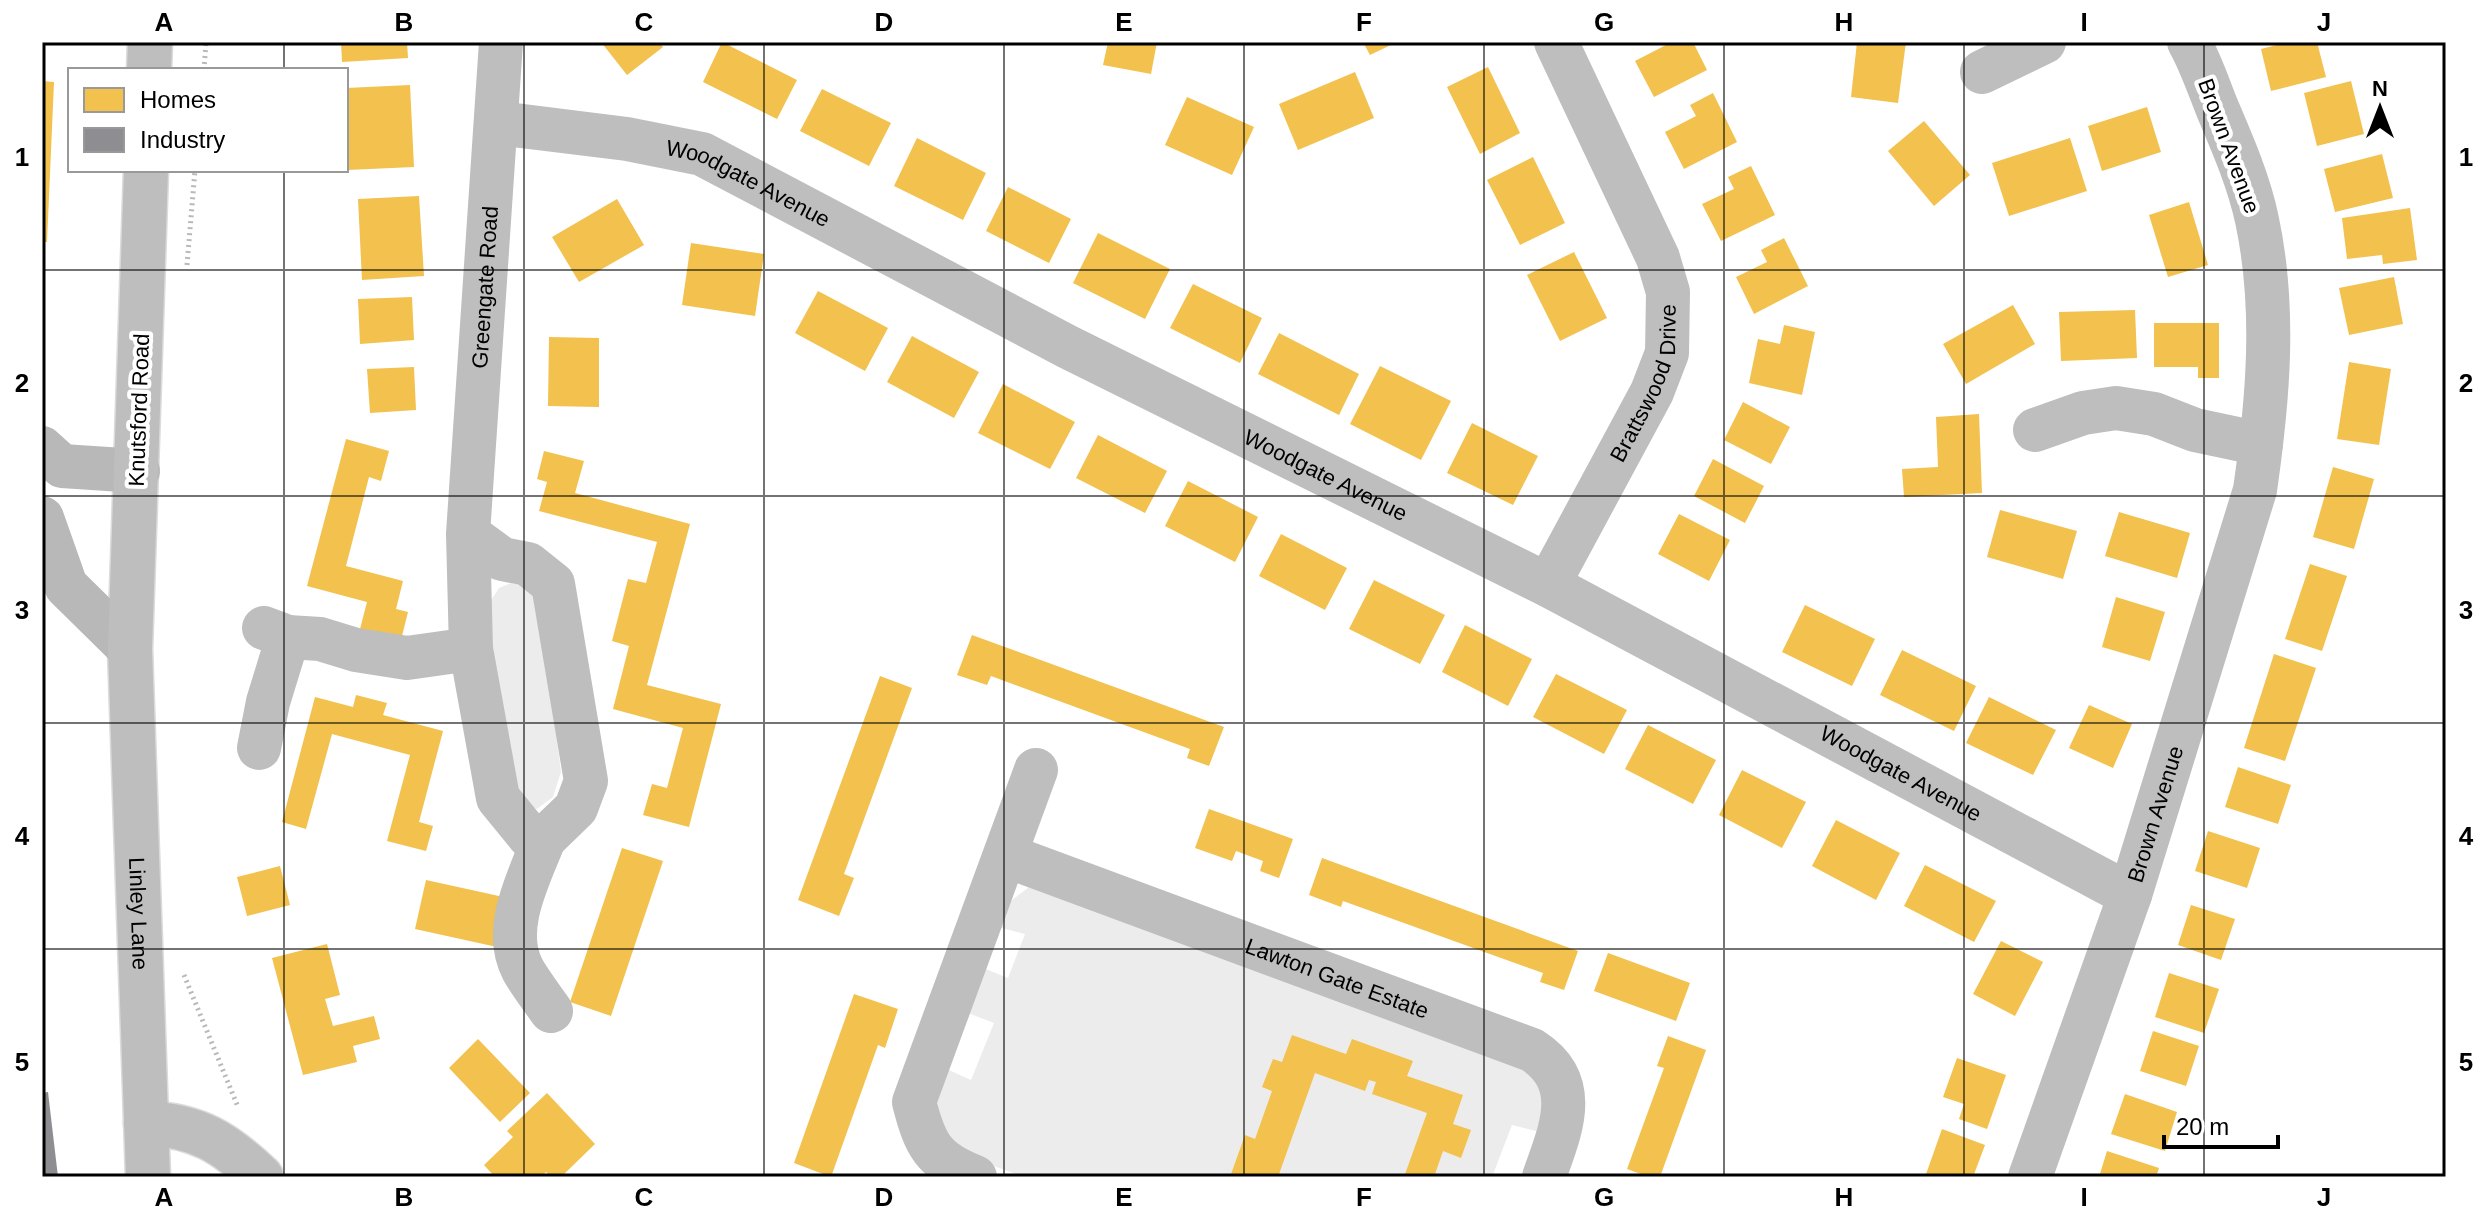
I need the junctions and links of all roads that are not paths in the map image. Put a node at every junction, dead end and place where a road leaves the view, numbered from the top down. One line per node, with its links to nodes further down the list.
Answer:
1 (150, 42): 6 (street)
2 (501, 42): 8 (street, Greengate Road)
3 (1556, 42): 16 (street, Brattswood Drive)
4 (2044, 42): 7 (street)
5 (2189, 42): 11 (street, Brown Avenue)
6 (149, 68)
7 (1982, 72)
8 (498, 123): 15 (street, Greengate Road); 16 (street, Woodgate Avenue)
9 (146, 172): 13 (street, Knutsford Road)
10 (2035, 430): 11 (street)
11 (2261, 444): 23 (street, Brown Avenue)
12 (42, 448): 13 (street)
13 (138, 471): 17 (street, Knutsford Road)
14 (42, 518): 17 (street)
15 (468, 534): 18 (street, Greengate Road); 21 (street)
16 (1548, 585): 23 (street, Woodgate Avenue)
17 (130, 649): 25 (street, Linley Lane)
18 (471, 649): 19 (street); 21 (street, Greengate Road)
19 (259, 748)
20 (1036, 770): 22 (street)
21 (544, 839): 24 (street)
22 (1007, 856): 28 (street); 29 (street, Lawton Gate Estate)
23 (2130, 895): 30 (street, Brown Avenue)
24 (551, 1011)
25 (146, 1123): 26 (street, Linley Lane); 27 (street)
26 (148, 1177)
27 (261, 1177)
28 (975, 1177)
29 (1544, 1177)
30 (2030, 1177)

